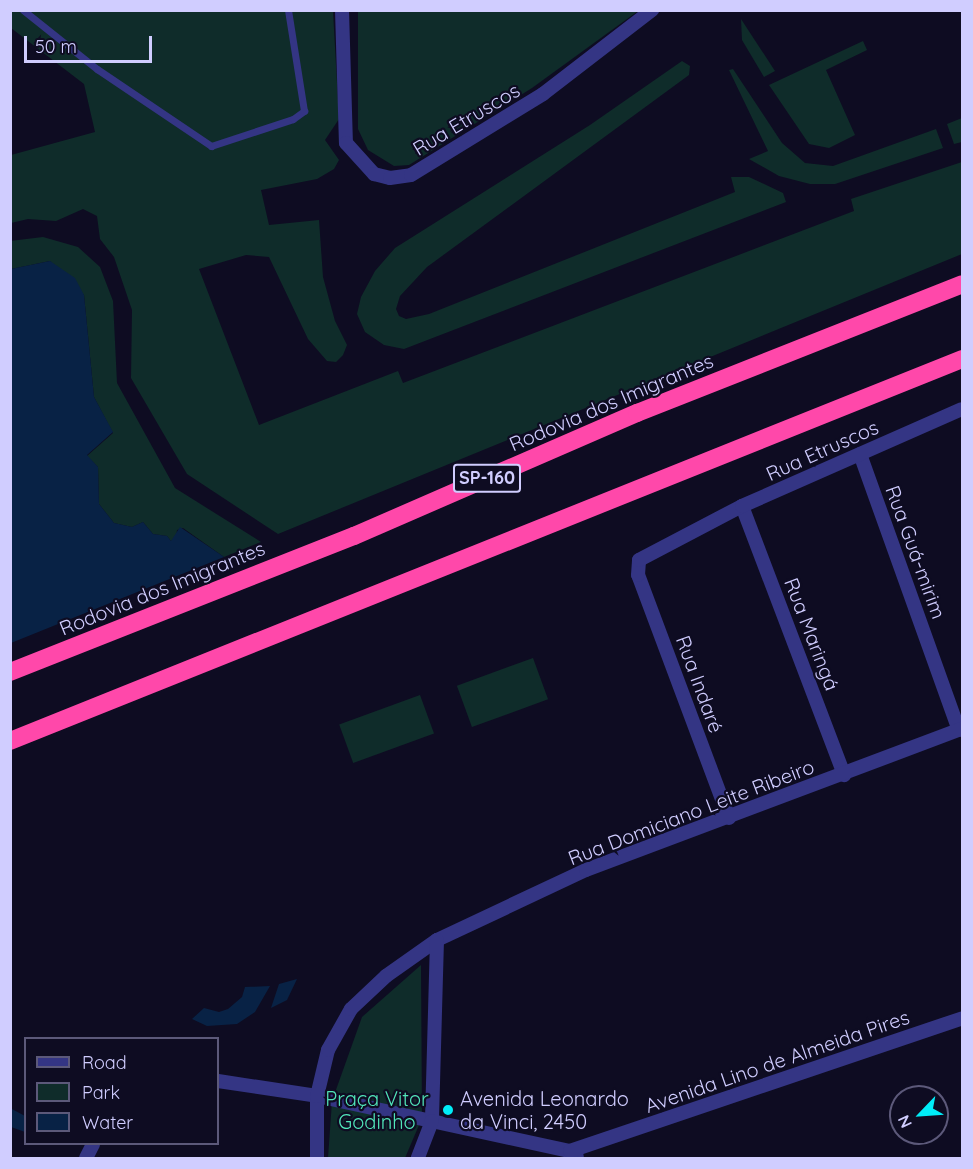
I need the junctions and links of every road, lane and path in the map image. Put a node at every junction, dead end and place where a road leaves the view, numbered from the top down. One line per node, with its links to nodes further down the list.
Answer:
1 (23, 10): 2 (lane)
2 (288, 10)
3 (342, 10): 4 (street, Rua Etruscos)
4 (652, 10)
5 (963, 284): 11 (highway, Rodovia dos Imigrantes / SP-160)
6 (963, 358): 13 (highway)
7 (963, 409): 8 (street, Rua Etruscos)
8 (860, 454): 9 (street, Rua Etruscos); 12 (street, Rua Guá-mirim)
9 (742, 506): 10 (street, Rua Etruscos); 14 (street, Rua Maringá)
10 (637, 564): 15 (street, Rua Indaré)
11 (10, 672)
12 (961, 730): 14 (street, Rua Domiciano Leite Ribeiro)
13 (10, 741)
14 (844, 775): 15 (street, Rua Domiciano Leite Ribeiro)
15 (729, 818): 16 (street, Rua Domiciano Leite Ribeiro)
16 (437, 940): 19 (street); 20 (street)
17 (963, 1018): 21 (street, Avenida Lino de Almeida Pires)
18 (219, 1082): 19 (street)
19 (317, 1096): 20 (street); 22 (street)
20 (432, 1121): 21 (street); 23 (street)
21 (574, 1155)
22 (317, 1158)
23 (418, 1158)

